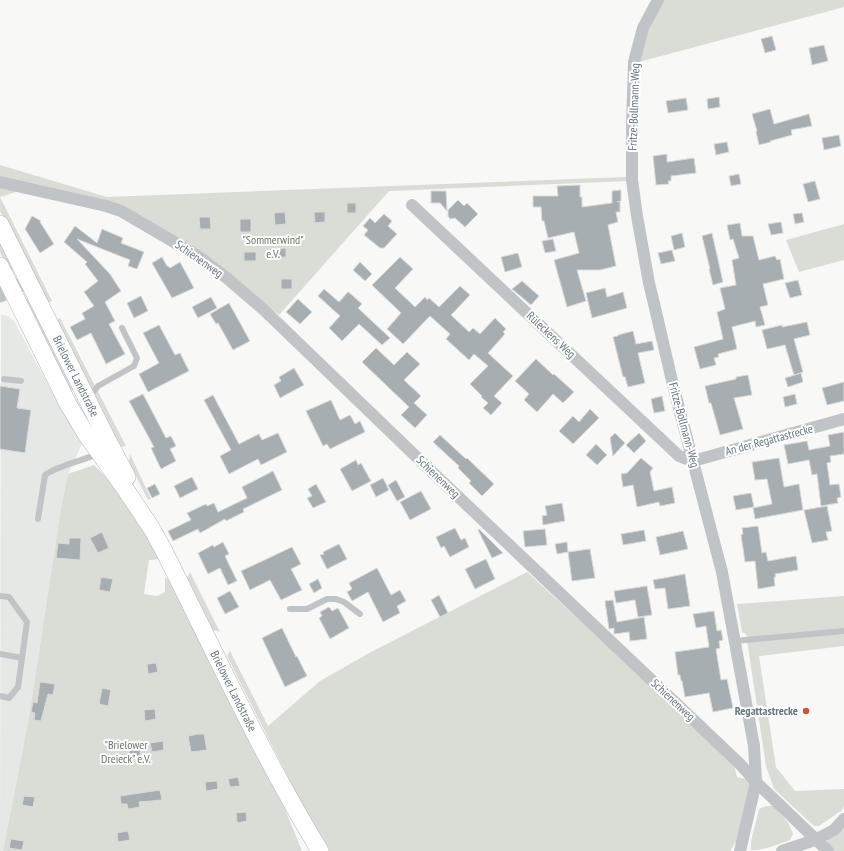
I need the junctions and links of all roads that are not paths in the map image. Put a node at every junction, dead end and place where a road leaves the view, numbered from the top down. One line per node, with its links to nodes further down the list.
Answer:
1 (658, 0): 14 (street, Fritze-Bollmann-Weg)
2 (0, 182): 25 (street, Schienenweg)
3 (412, 205): 14 (street, Rüleckens Weg)
4 (0, 224): 6 (main road, Brielower Landstraße)
5 (0, 266): 7 (main road, Brielower Landstraße)
6 (28, 281): 7 (street); 11 (main road, Brielower Landstraße)
7 (6, 292): 13 (main road, Brielower Landstraße)
8 (122, 328): 11 (lane)
9 (4, 379): 10 (lane)
10 (21, 381)
11 (86, 396): 16 (main road, Brielower Landstraße)
12 (844, 419): 14 (street, An der Regattastrecke)
13 (98, 453): 15 (lane); 16 (main road, Brielower Landstraße)
14 (693, 461): 21 (street, Fritze-Bollmann-Weg)
15 (38, 519)
16 (152, 529): 28 (main road, Brielower Landstraße)
17 (0, 596): 23 (lane)
18 (290, 609): 19 (lane)
19 (360, 614)
20 (844, 631): 21 (lane)
21 (735, 641): 25 (street, Fritze-Bollmann-Weg)
22 (0, 654): 23 (lane)
23 (22, 658): 24 (lane)
24 (0, 696)
25 (756, 782): 27 (street, Schienenweg); 29 (street, Fritze-Bollmann-Weg)
26 (844, 819): 27 (street)
27 (816, 840): 30 (street); 31 (street, Schienenweg)
28 (320, 851)
29 (740, 851)
30 (782, 851)
31 (828, 851)

